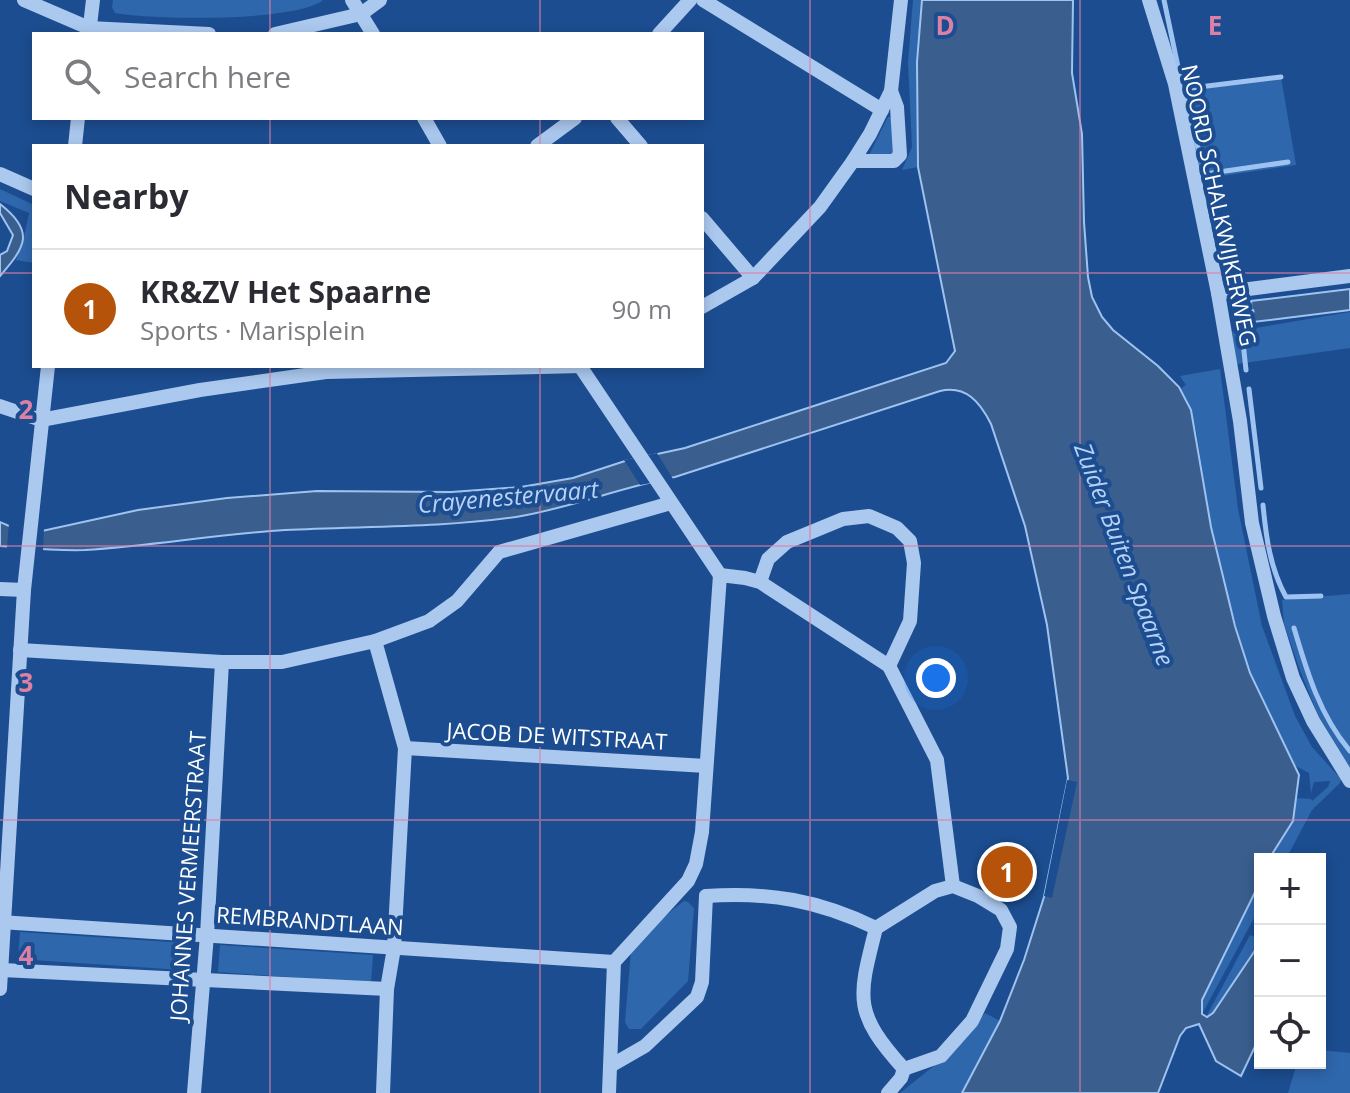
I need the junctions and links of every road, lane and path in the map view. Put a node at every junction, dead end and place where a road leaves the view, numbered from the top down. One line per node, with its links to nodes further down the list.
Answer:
1 (24, 0): 10 (street)
2 (93, 0): 10 (street)
3 (352, 0): 9 (street)
4 (380, 0): 9 (street)
5 (690, 0): 14 (street)
6 (703, 0): 16 (street)
7 (901, 0): 15 (street)
8 (1149, 0): 31 (street, NOORD SCHALKWIJKERWEG)
9 (361, 14): 12 (street); 13 (street)
10 (89, 31): 11 (street)
11 (129, 32)
12 (284, 32)
13 (372, 32)
14 (661, 32)
15 (891, 91): 16 (street); 25 (street)
16 (882, 110): 25 (street)
17 (78, 120): 21 (street)
18 (425, 120): 22 (street)
19 (572, 120): 23 (street)
20 (619, 120): 24 (street)
21 (75, 144)
22 (439, 144)
23 (540, 144)
24 (639, 144)
25 (853, 161): 30 (street)
26 (0, 174): 27 (street)
27 (32, 188)
28 (704, 220): 30 (street)
29 (1350, 276): 31 (street)
30 (753, 278): 32 (street)
31 (1218, 293): 49 (street, NOORD SCHALKWIJKERWEG)
32 (704, 306)
33 (48, 368): 37 (street)
34 (496, 368): 37 (street)
35 (582, 368): 38 (street)
36 (0, 406): 37 (street)
37 (41, 420): 42 (street)
38 (671, 503): 39 (street); 43 (street)
39 (720, 575): 40 (street); 48 (street)
40 (760, 582): 46 (street); 46 (street)
41 (0, 589): 42 (street)
42 (24, 590): 44 (street)
43 (375, 641): 45 (street); 47 (street)
44 (20, 650): 45 (street); 53 (street)
45 (222, 662): 55 (street, JOHANNES VERMEERSTRAAT)
46 (889, 666): 51 (street)
47 (405, 748): 48 (street, JACOB DE WITSTRAAT); 56 (street)
48 (706, 766): 50 (street)
49 (1350, 781)
50 (688, 881): 52 (street); 57 (street)
51 (953, 886): 54 (street); 63 (street)
52 (706, 896): 54 (street); 62 (street)
53 (2, 922): 55 (street, REMBRANDTLAAN); 58 (street)
54 (876, 928): 63 (street)
55 (207, 935): 56 (street, REMBRANDTLAAN); 59 (street, JOHANNES VERMEERSTRAAT)
56 (394, 948): 57 (street, REMBRANDTLAAN); 61 (street)
57 (614, 962): 62 (street)
58 (2, 970): 59 (street); 60 (street)
59 (204, 980): 61 (street); 64 (street, JOHANNES VERMEERSTRAAT)
60 (0, 989)
61 (387, 989): 65 (street)
62 (612, 1065): 66 (street)
63 (904, 1069): 67 (street)
64 (194, 1093)
65 (383, 1093)
66 (609, 1093)
67 (888, 1093)

